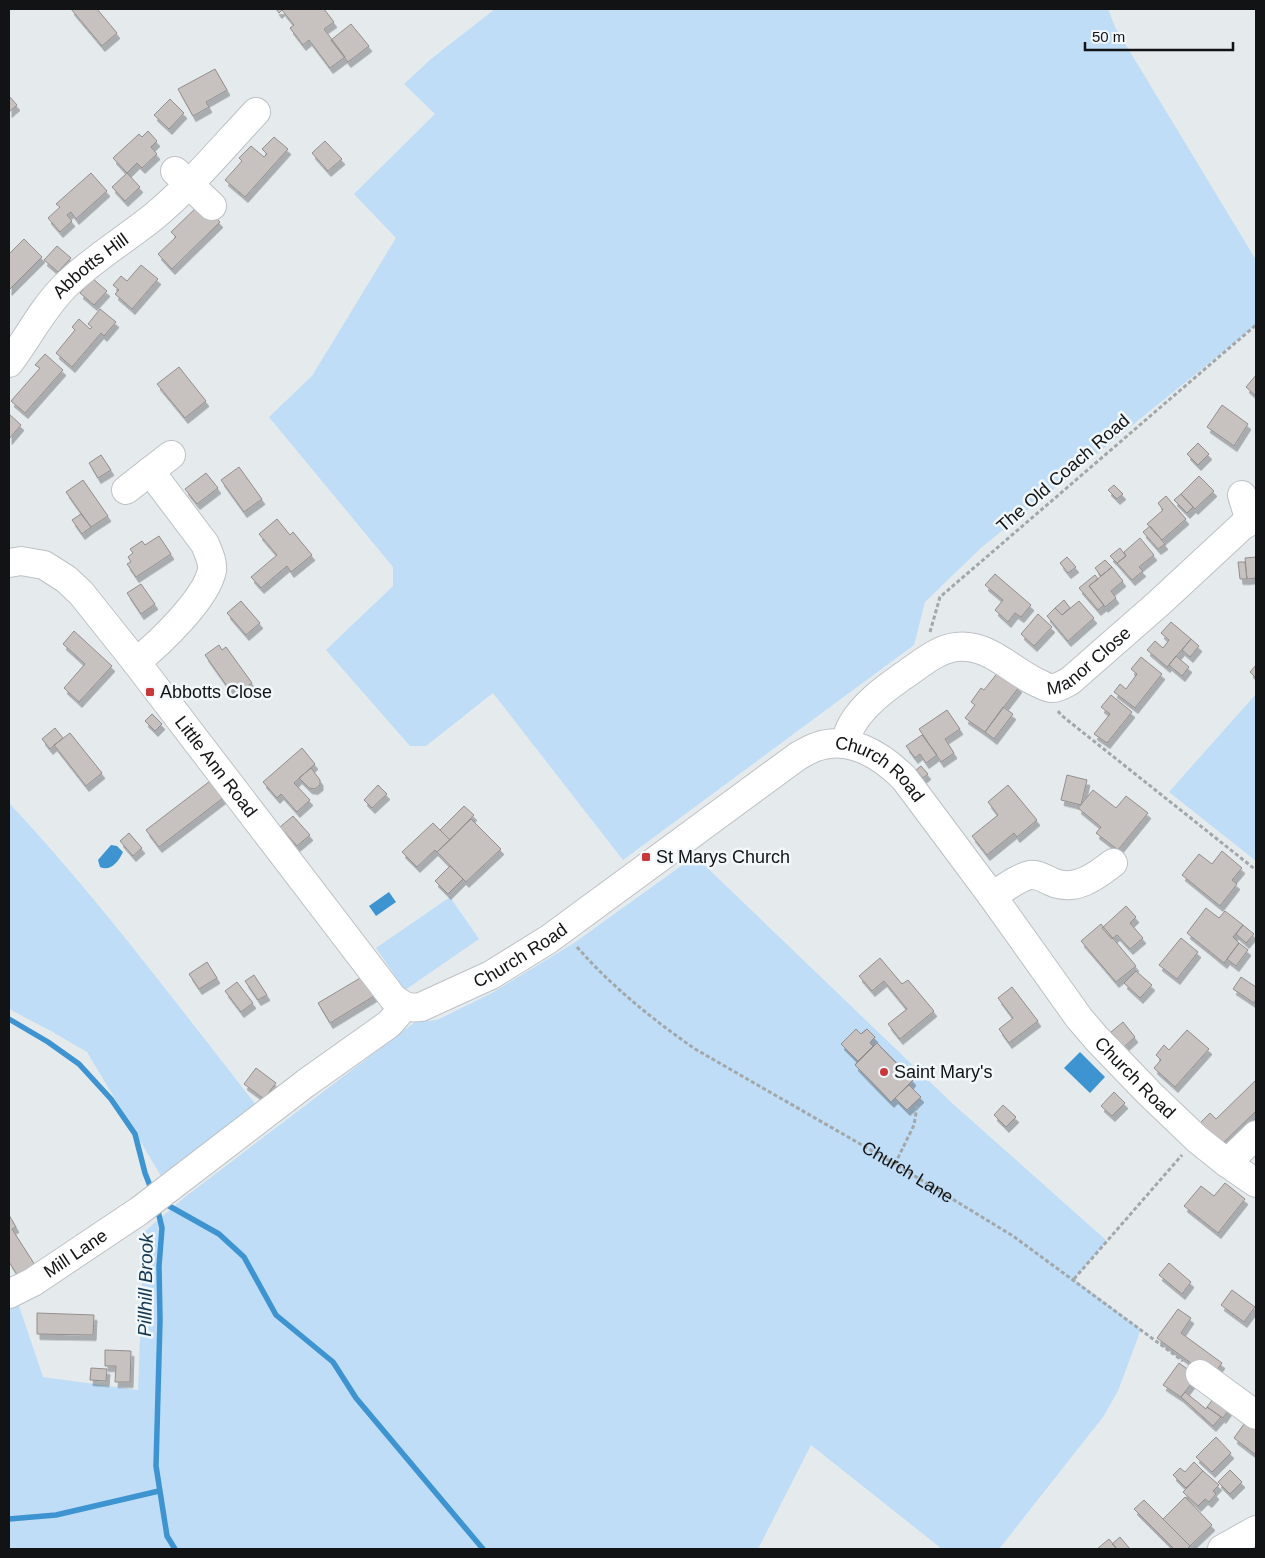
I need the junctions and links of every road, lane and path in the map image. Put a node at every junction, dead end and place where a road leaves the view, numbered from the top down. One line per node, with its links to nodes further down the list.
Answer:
1 (256, 112): 2 (street, Abbotts Hill)
2 (182, 177): 3 (street); 5 (street, Abbotts Hill)
3 (212, 206)
4 (1256, 325): 11 (path, The Old Coach Road)
5 (9, 363)
6 (126, 490): 10 (street)
7 (1242, 495): 8 (street, Manor Close)
8 (1253, 520): 12 (street, Manor Close)
9 (9, 563): 10 (street, Little Ann Road)
10 (136, 662): 18 (street, Little Ann Road)
11 (922, 664): 12 (street, Manor Close); 13 (street, Manor Close)
12 (1054, 688): 15 (path)
13 (844, 744): 16 (street, Church Road); 17 (street, Church Road)
14 (1112, 863): 16 (street)
15 (1256, 870)
16 (992, 896): 21 (street, Church Road)
17 (564, 928): 18 (street, Church Road); 23 (path, Church Lane)
18 (403, 1006): 26 (street, Mill Lane)
19 (917, 1106): 23 (path)
20 (1256, 1135): 22 (street)
21 (1197, 1138): 22 (street, Church Road); 25 (path)
22 (1227, 1163): 24 (street, Church Road)
23 (895, 1164): 25 (path, Church Lane)
24 (1256, 1183)
25 (1074, 1279): 27 (path, Church Lane)
26 (9, 1294)
27 (1200, 1374): 28 (street)
28 (1256, 1416)

